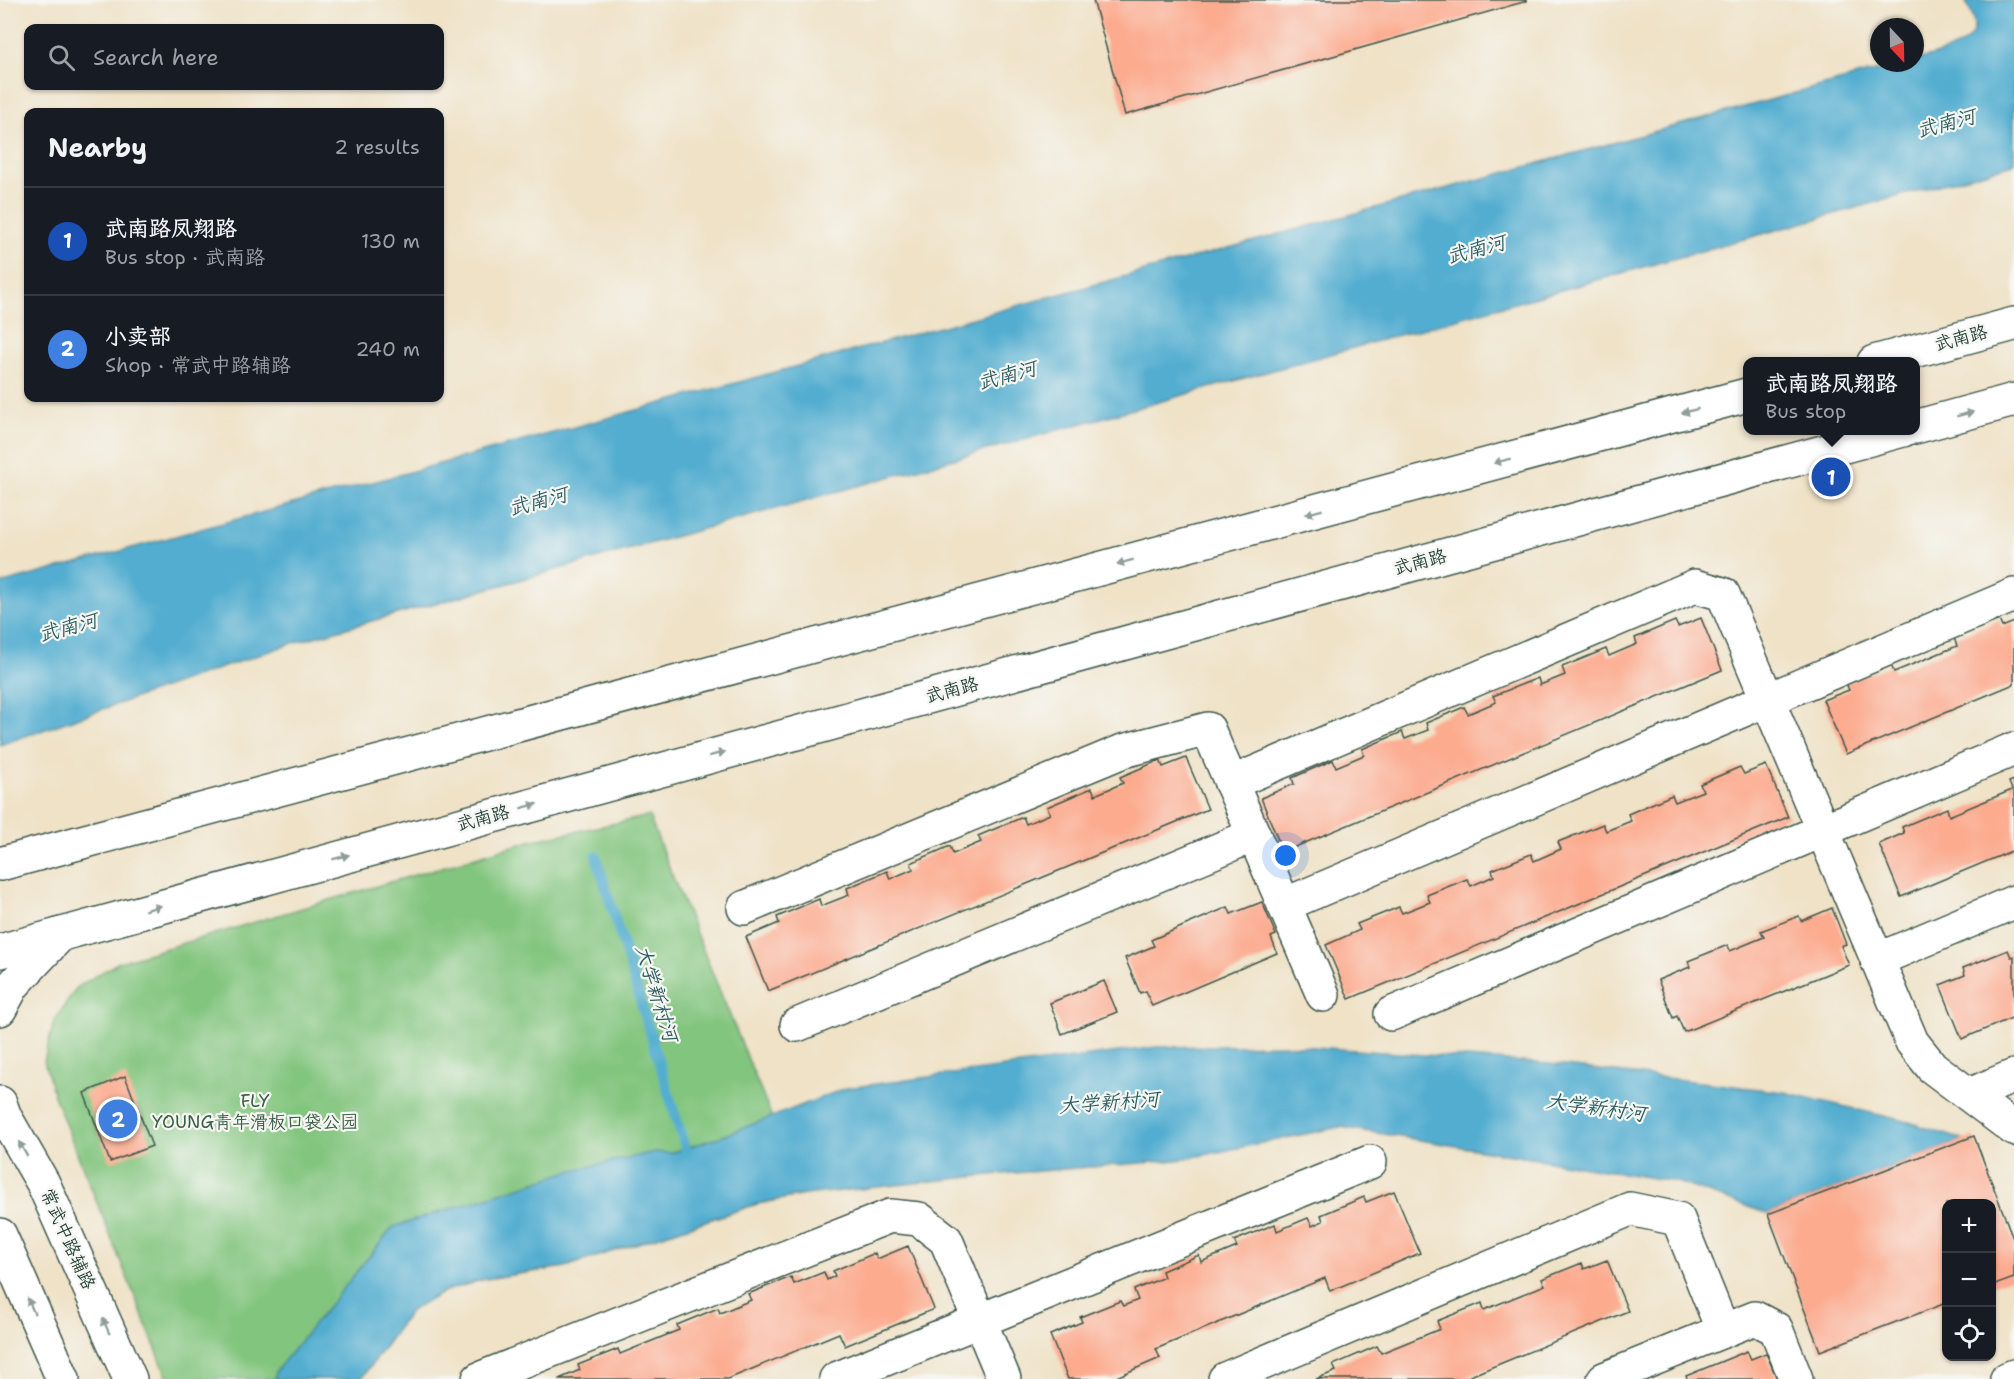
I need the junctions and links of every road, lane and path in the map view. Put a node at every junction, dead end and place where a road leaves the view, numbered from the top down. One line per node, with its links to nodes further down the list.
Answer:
1 (2014, 324): 2 (main road, 武南路)
2 (1892, 357)
3 (1743, 396): 13 (main road, one-way to 13)
4 (2014, 400): 5 (main road, one-way to 4)
5 (1920, 426)
6 (1885, 435): 19 (main road, 武南路, one-way to 6)
7 (2014, 595): 8 (main road)
8 (1766, 699): 10 (main road); 11 (main road); 17 (main road)
9 (2014, 749): 11 (main road)
10 (1231, 783): 12 (main road); 18 (main road)
11 (1822, 831): 21 (main road); 24 (main road)
12 (1254, 835): 17 (main road); 25 (main road)
13 (76, 843): 14 (main road); 15 (main road)
14 (0, 853)
15 (0, 864)
16 (2014, 902): 21 (main road)
17 (1284, 905): 22 (main road)
18 (744, 908)
19 (61, 934): 20 (main road, 武南路); 23 (main road)
20 (0, 951)
21 (1877, 960): 27 (main road)
22 (1323, 995)
23 (0, 1009)
24 (1391, 1014)
25 (797, 1025)
26 (2014, 1076): 27 (main road)
27 (1970, 1095): 29 (main road)
28 (2, 1110): 36 (main road, 常武中路辅路, one-way to 28)
29 (2014, 1129)
30 (1370, 1161): 32 (main road)
31 (0, 1234): 35 (main road, one-way to 31)
32 (980, 1321): 37 (main road); 38 (main road); 39 (main road)
33 (1723, 1331): 40 (main road); 41 (main road); 42 (main road)
34 (2014, 1376): 43 (main road)
35 (63, 1379)
36 (130, 1379)
37 (479, 1379)
38 (836, 1379)
39 (1004, 1379)
40 (1225, 1379)
41 (1604, 1379)
42 (1796, 1379)
43 (2007, 1379)

